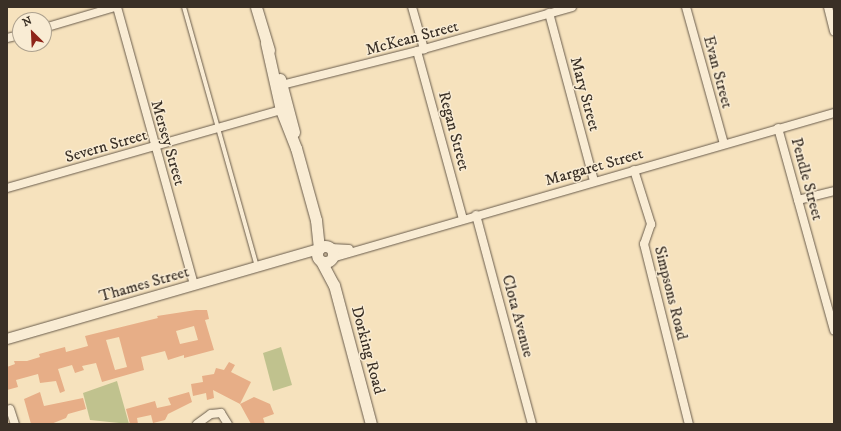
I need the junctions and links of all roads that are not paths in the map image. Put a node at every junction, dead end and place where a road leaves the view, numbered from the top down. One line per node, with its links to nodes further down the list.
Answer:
1 (116, 7): 9 (street); 19 (street, Mersey Street)
2 (184, 7): 16 (lane)
3 (256, 7): 11 (main road, Dorking Road)
4 (412, 7): 12 (street, Regan Street)
5 (572, 7): 8 (street, McKean Street)
6 (686, 7): 18 (street, Evan Street)
7 (828, 7): 10 (street)
8 (550, 13): 12 (street, McKean Street); 22 (street, Mary Street)
9 (52, 26)
10 (834, 31)
11 (266, 43): 13 (main road, Dorking Road); 14 (main road, Dorking Road)
12 (421, 50): 13 (street, McKean Street); 27 (street, Regan Street)
13 (283, 87): 20 (main road, Dorking Road)
14 (281, 110): 16 (street, Severn Street); 20 (main road, Dorking Road)
15 (834, 113): 17 (street, Margaret Street)
16 (219, 128): 19 (street, Severn Street); 29 (lane)
17 (778, 128): 18 (street, Margaret Street); 25 (street, Pendle Street)
18 (724, 144): 21 (street, Margaret Street)
19 (154, 146): 23 (street, Severn Street); 30 (street, Mersey Street)
20 (296, 148): 28 (main road, Dorking Road)
21 (634, 170): 22 (street, Margaret Street); 39 (street, Simpsons Road)
22 (594, 181): 26 (street, Margaret Street)
23 (7, 188)
24 (834, 190): 25 (street)
25 (798, 200): 31 (street, Pendle Street)
26 (476, 215): 27 (street, Margaret Street); 38 (street, Clota Avenue)
27 (463, 219): 28 (street, Margaret Street)
28 (325, 254): 29 (street, Thames Street); 37 (main road, Dorking Road)
29 (257, 267): 30 (street, Thames Street)
30 (194, 285): 32 (street, Thames Street)
31 (834, 330)
32 (7, 339)
33 (10, 409): 34 (street)
34 (15, 424)
35 (197, 424): 36 (street)
36 (228, 424)
37 (372, 424)
38 (532, 424)
39 (689, 424)

